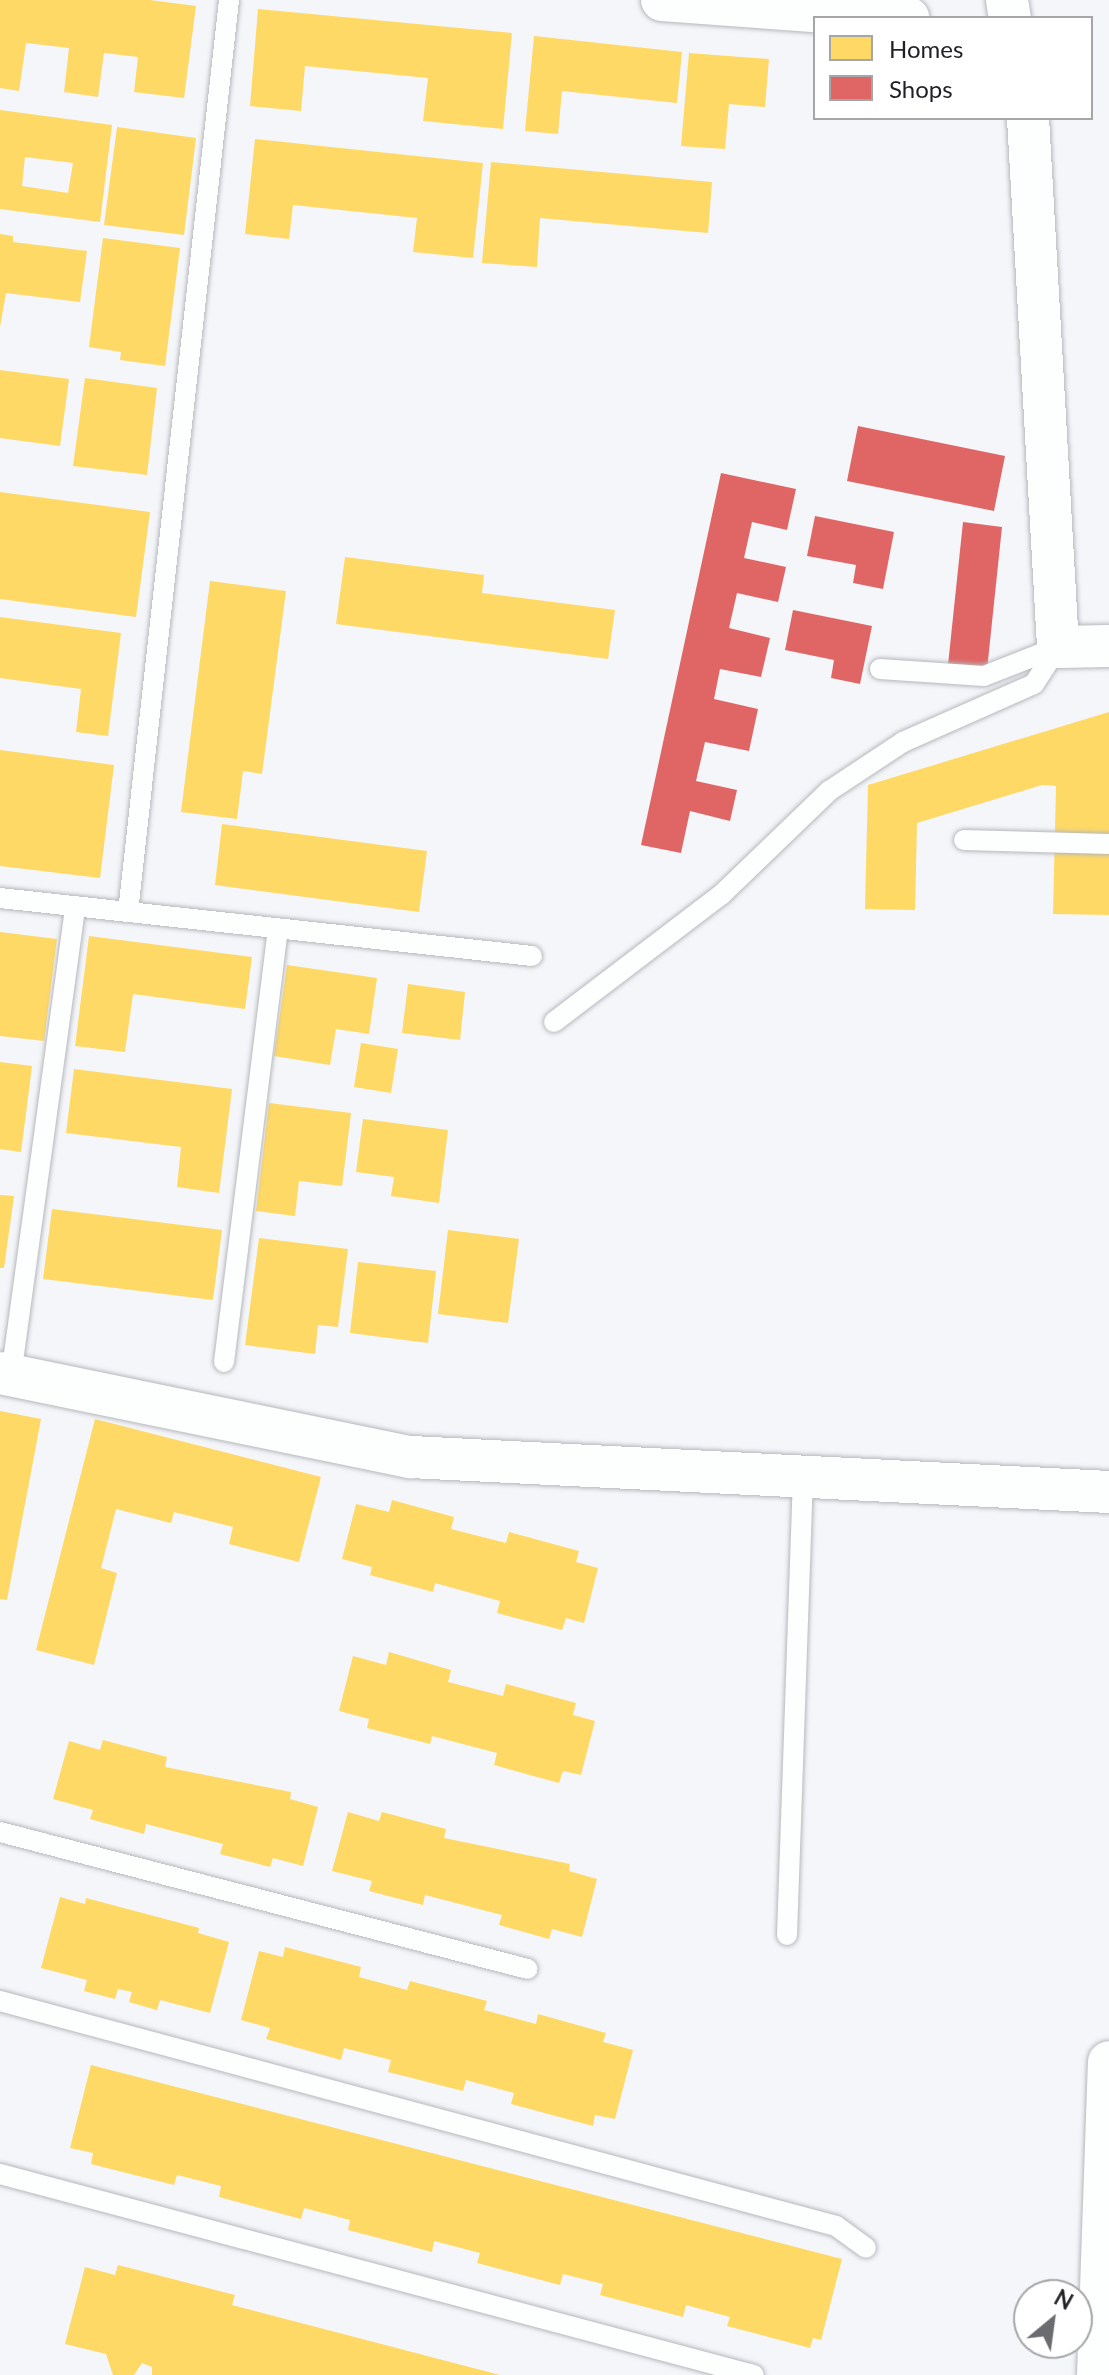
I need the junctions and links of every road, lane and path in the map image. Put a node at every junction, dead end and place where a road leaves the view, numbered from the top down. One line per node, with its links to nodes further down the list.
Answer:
1 (229, 0): 12 (lane)
2 (662, 0): 3 (street)
3 (881, 16)
4 (1028, 120): 6 (street)
5 (1109, 646): 6 (street)
6 (1058, 647): 7 (lane); 15 (lane)
7 (880, 669)
8 (964, 840): 9 (lane)
9 (1109, 844)
10 (0, 898): 11 (lane)
11 (75, 906): 12 (lane); 17 (lane)
12 (128, 912): 13 (lane)
13 (278, 928): 14 (lane); 16 (lane)
14 (532, 956)
15 (554, 1022)
16 (224, 1362)
17 (6, 1374): 18 (street)
18 (803, 1479): 19 (street); 21 (lane)
19 (1109, 1492)
20 (0, 1832): 22 (lane)
21 (787, 1935)
22 (528, 1969)
23 (0, 2001): 26 (lane)
24 (1109, 2062): 28 (street)
25 (0, 2174): 27 (lane)
26 (866, 2248)
27 (754, 2375)
28 (1098, 2375)

